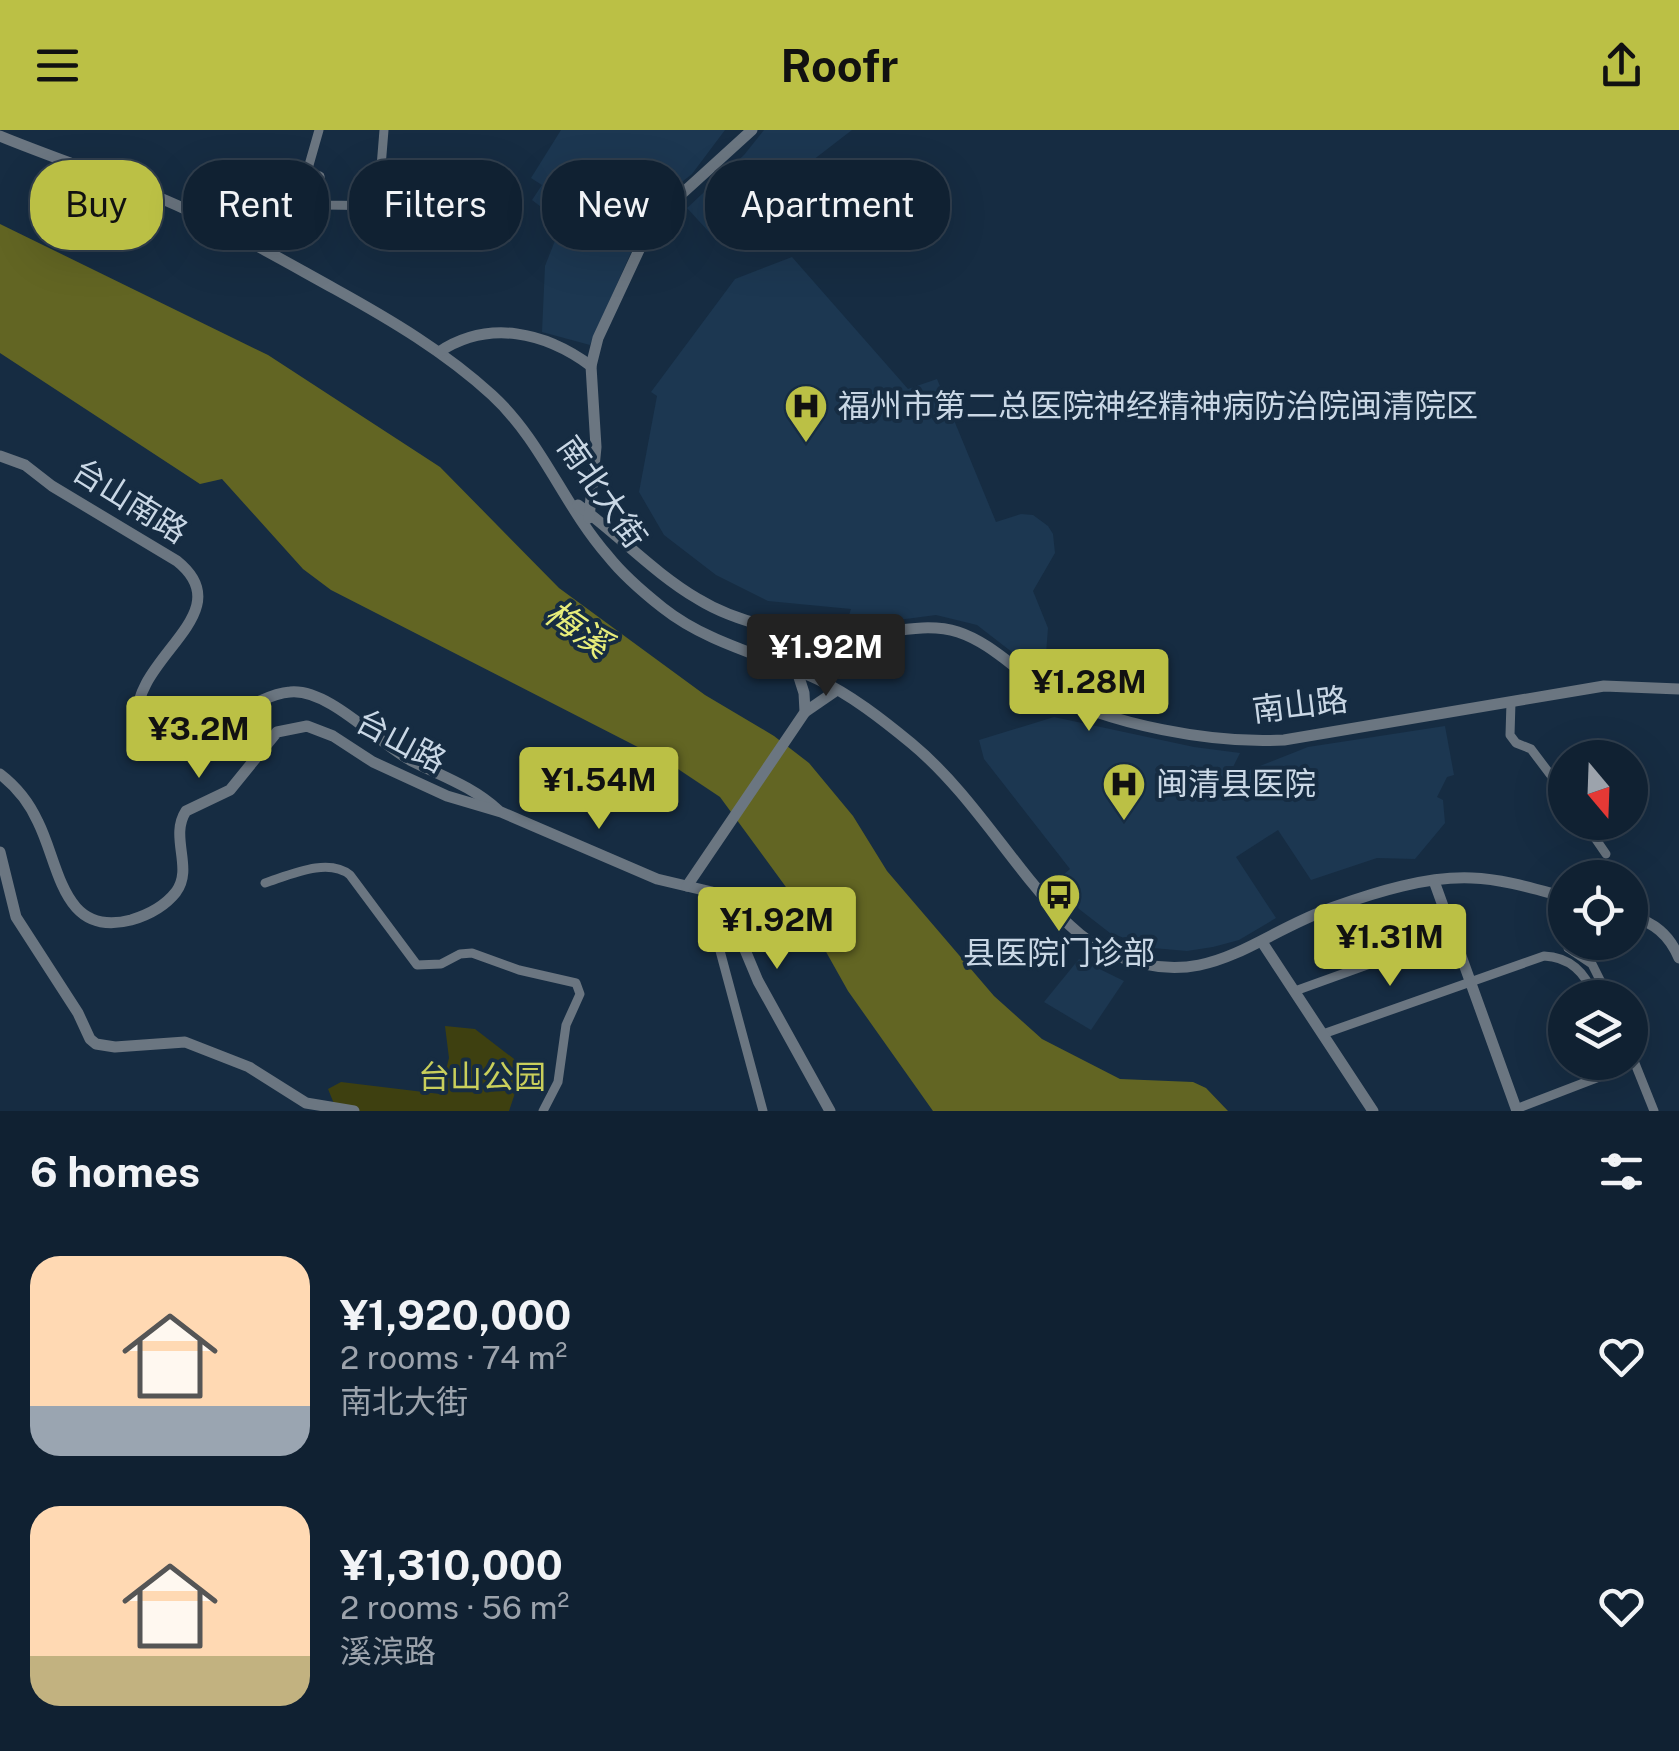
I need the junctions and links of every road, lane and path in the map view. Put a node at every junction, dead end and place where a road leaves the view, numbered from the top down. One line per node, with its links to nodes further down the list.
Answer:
1 (319, 130): 6 (street)
2 (384, 130): 5 (street)
3 (752, 130): 8 (street)
4 (0, 136): 7 (street, 南北大街)
5 (383, 160)
6 (349, 205)
7 (439, 352): 8 (street); 10 (street, 南北大街)
8 (591, 366): 11 (street)
9 (0, 456): 19 (street, 台山南路)
10 (570, 500): 11 (street, 南山路)
11 (589, 520): 12 (street, 南北大街); 15 (street, 南山路)
12 (797, 671): 14 (street, 南北大街); 16 (street)
13 (1679, 689): 15 (street, 南山路)
14 (837, 690): 16 (street); 30 (street, 南北大街)
15 (1511, 702): 17 (street)
16 (802, 716): 25 (street)
17 (1548, 772)
18 (0, 774): 19 (street, 台山路)
19 (501, 812): 25 (street, 台山路)
20 (1596, 840): 22 (street)
21 (0, 852): 39 (street)
22 (1606, 854)
23 (1434, 881): 26 (street, 南北大街); 29 (street); 30 (street, 南北大街)
24 (265, 883): 40 (street)
25 (687, 886): 27 (street, 台山路)
26 (1548, 893)
27 (718, 897): 41 (street); 42 (street)
28 (1648, 922): 31 (street)
29 (1454, 934): 33 (street); 34 (street)
30 (1262, 942): 34 (street)
31 (1679, 958)
32 (1587, 980): 33 (street)
33 (1470, 981): 35 (street); 38 (street)
34 (1295, 991): 35 (street)
35 (1324, 1034): 43 (street)
36 (1592, 1080): 38 (street)
37 (1642, 1080): 44 (street)
38 (1517, 1110)
39 (354, 1111)
40 (543, 1111)
41 (763, 1111)
42 (830, 1111)
43 (1373, 1111)
44 (1654, 1111)

